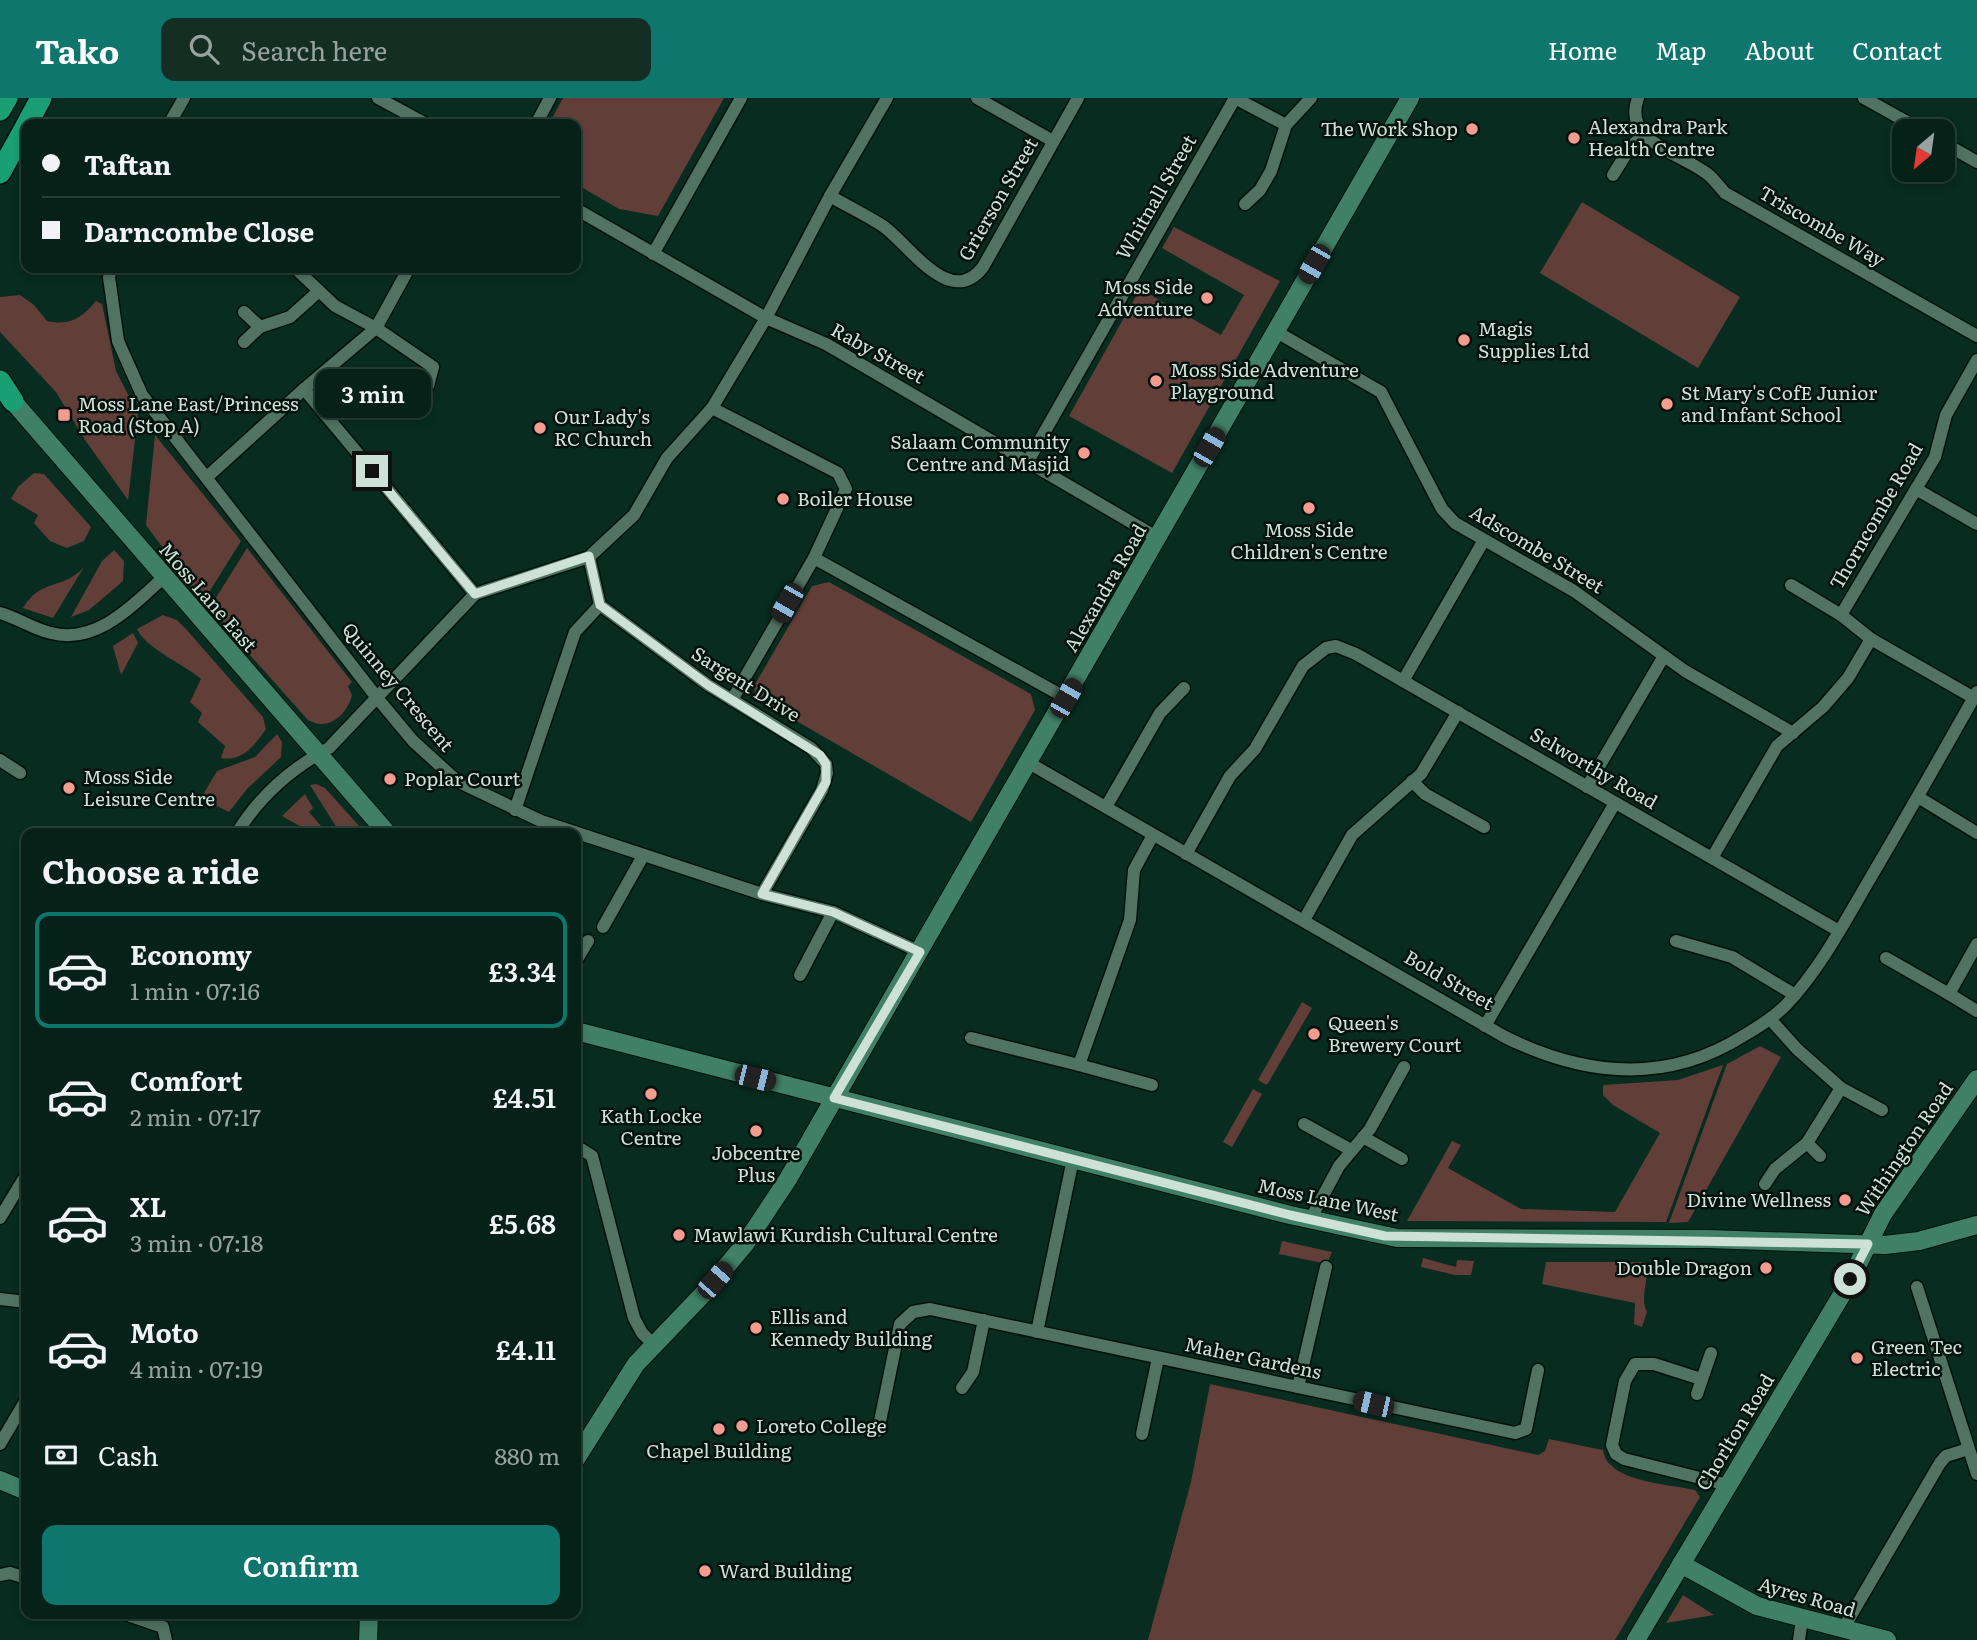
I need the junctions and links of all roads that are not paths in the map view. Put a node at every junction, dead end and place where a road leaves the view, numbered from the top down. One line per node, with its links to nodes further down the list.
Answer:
1 (7, 98): 15 (highway)
2 (41, 98): 16 (highway)
3 (184, 98): 17 (street)
4 (551, 98): 19 (street)
5 (741, 98): 32 (street)
6 (887, 98): 29 (street)
7 (977, 98): 24 (street)
8 (1078, 98): 24 (street, Grierson Street)
9 (1311, 98): 21 (street)
10 (1410, 98): 41 (main road, Alexandra Road)
11 (1638, 98): 23 (street)
12 (1864, 98): 20 (street)
13 (1231, 99): 21 (street); 50 (street, Whitnall Street)
14 (385, 100): 18 (street)
15 (0, 110)
16 (30, 119)
17 (172, 119)
18 (417, 119)
19 (539, 119)
20 (1902, 119)
21 (1286, 125): 30 (street)
22 (21, 136): 27 (highway)
23 (1648, 138): 28 (street); 42 (street, Triscombe Way)
24 (1053, 141): 29 (street, Grierson Street)
25 (1955, 149): 26 (street)
26 (1977, 162)
27 (0, 173)
28 (1614, 176)
29 (830, 196): 38 (street)
30 (1245, 204)
31 (581, 212): 32 (street, Raby Street)
32 (653, 254): 38 (street, Raby Street)
33 (110, 273): 51 (street, Quinney Crescent)
34 (300, 273): 36 (street)
35 (406, 273): 40 (street)
36 (319, 291): 39 (street); 40 (street)
37 (244, 312): 39 (street)
38 (766, 318): 49 (street); 50 (street, Raby Street)
39 (260, 327): 43 (street)
40 (376, 328): 46 (street); 47 (street)
41 (1275, 331): 54 (main road, Alexandra Road); 55 (street, Adscombe Street)
42 (1977, 336)
43 (244, 342)
44 (1977, 360): 52 (street, Thorncombe Road)
45 (0, 381): 48 (highway)
46 (428, 386)
47 (304, 388): 51 (street); 60 (street)
48 (4, 393): 58 (main road, Moss Lane East)
49 (712, 408): 56 (street); 57 (street)
50 (1028, 461): 54 (street, Raby Street)
51 (207, 477): 70 (street, Quinney Crescent)
52 (1916, 489): 53 (street); 63 (street, Thorncombe Road)
53 (1977, 524)
54 (1158, 538): 69 (main road, Alexandra Road)
55 (1484, 540): 65 (street, Adscombe Street); 66 (street)
56 (589, 556): 60 (street); 61 (street)
57 (814, 558): 69 (street); 71 (street)
58 (163, 578): 62 (street); 74 (main road, Moss Lane East)
59 (1791, 585): 63 (street)
60 (475, 594): 70 (street)
61 (600, 605): 71 (street, Sargent Drive); 83 (street)
62 (0, 613)
63 (1841, 615): 64 (street)
64 (1871, 639): 68 (street); 73 (street)
65 (1664, 656): 73 (street, Adscombe Street); 79 (street)
66 (1403, 681): 72 (street, Selworthy Road); 91 (street, Selworthy Road)
67 (1184, 688): 82 (street)
68 (1975, 695): 80 (street, Bold Street)
69 (1066, 698): 76 (main road, Alexandra Road)
70 (378, 699): 74 (street); 83 (street, Quinney Crescent)
71 (732, 700): 94 (street, Sargent Drive)
72 (1458, 712): 78 (street); 79 (street, Selworthy Road)
73 (1793, 733): 93 (street)
74 (317, 755): 85 (street); 86 (main road, Moss Lane East)
75 (0, 760): 77 (street)
76 (1028, 763): 82 (street, Bold Street); 103 (main road, Alexandra Road)
77 (20, 773)
78 (1412, 781): 84 (street); 96 (street)
79 (1587, 787): 81 (street, Selworthy Road)
80 (1919, 797): 88 (street); 98 (street, Bold Street)
81 (1615, 803): 93 (street, Selworthy Road); 110 (street)
82 (1105, 807): 90 (street, Bold Street)
83 (515, 810): 87 (street, Quinney Crescent)
84 (1484, 827)
85 (241, 828)
86 (383, 828)
87 (565, 828)
88 (1977, 833)
89 (581, 834): 92 (street, Quinney Crescent)
90 (1153, 835): 91 (street, Bold Street); 113 (street)
91 (1186, 854): 96 (street, Bold Street)
92 (643, 856): 94 (street, Quinney Crescent); 97 (street)
93 (1712, 858): 98 (street, Selworthy Road)
94 (762, 894): 95 (street, Quinney Crescent)
95 (833, 912): 103 (street, Quinney Crescent); 105 (street)
96 (1304, 920): 110 (street, Bold Street)
97 (603, 927)
98 (1839, 932): 107 (street, Bold Street)
99 (587, 941): 102 (street)
100 (1676, 941): 107 (street)
101 (1977, 944): 106 (street)
102 (581, 952)
103 (920, 952): 118 (main road, Alexandra Road)
104 (1886, 958): 106 (street)
105 (800, 975)
106 (1949, 994): 108 (street)
107 (1795, 995): 109 (street, Bold Street)
108 (1977, 1010)
109 (1770, 1019): 110 (street, Bold Street); 117 (street)
110 (1485, 1026)
111 (581, 1032): 118 (main road)
112 (971, 1038): 113 (street)
113 (1079, 1065): 116 (street)
114 (1404, 1067): 121 (street)
115 (1977, 1079): 133 (main road, Withington Road)
116 (1152, 1085)
117 (1841, 1088): 119 (street); 122 (street)
118 (834, 1098): 126 (main road, Moss Lane West); 140 (main road, Alexandra Road)
119 (1882, 1110)
120 (1304, 1124): 124 (street)
121 (1363, 1137): 124 (street); 127 (street)
122 (1807, 1143): 125 (street); 129 (street)
123 (581, 1149): 140 (street)
124 (1351, 1150): 131 (street)
125 (1820, 1156)
126 (1073, 1159): 131 (main road, Moss Lane West); 139 (street)
127 (1402, 1159)
128 (21, 1183): 130 (street)
129 (1766, 1184)
130 (0, 1218)
131 (1310, 1220): 133 (main road, Moss Lane West)
132 (1977, 1225): 133 (main road, Moss Lane West)
133 (1868, 1244): 156 (main road, Chorlton Road)
134 (1326, 1267): 145 (street)
135 (1917, 1287): 152 (street)
136 (0, 1299): 137 (street)
137 (21, 1302)
138 (984, 1320): 139 (street, Maher Gardens); 146 (street); 149 (street, Maher Gardens)
139 (1037, 1332): 142 (street, Maher Gardens)
140 (653, 1344): 153 (main road, Alexandra Road)
141 (1711, 1353): 144 (street)
142 (1158, 1358): 145 (street, Maher Gardens); 150 (street)
143 (1538, 1370): 145 (street, Maher Gardens)
144 (1701, 1379): 147 (street); 156 (street)
145 (1298, 1387)
146 (962, 1388)
147 (1697, 1394)
148 (21, 1408): 151 (street)
149 (878, 1431)
150 (1142, 1434)
151 (0, 1444)
152 (1968, 1448): 154 (street); 164 (street)
153 (581, 1451)
154 (1977, 1474)
155 (0, 1480): 157 (main road)
156 (1728, 1485): 158 (main road, Chorlton Road)
157 (21, 1489)
158 (1681, 1564): 163 (main road, Ayres Road); 167 (main road, Chorlton Road)
159 (0, 1575): 160 (street)
160 (21, 1576)
161 (135, 1619): 165 (street)
162 (369, 1619): 166 (main road)
163 (1802, 1619): 164 (main road, Ayres Road); 168 (street)
164 (1843, 1629): 169 (main road, Ayres Road)
165 (164, 1633)
166 (368, 1640)
167 (1636, 1640)
168 (1799, 1640)
169 (1887, 1640)

